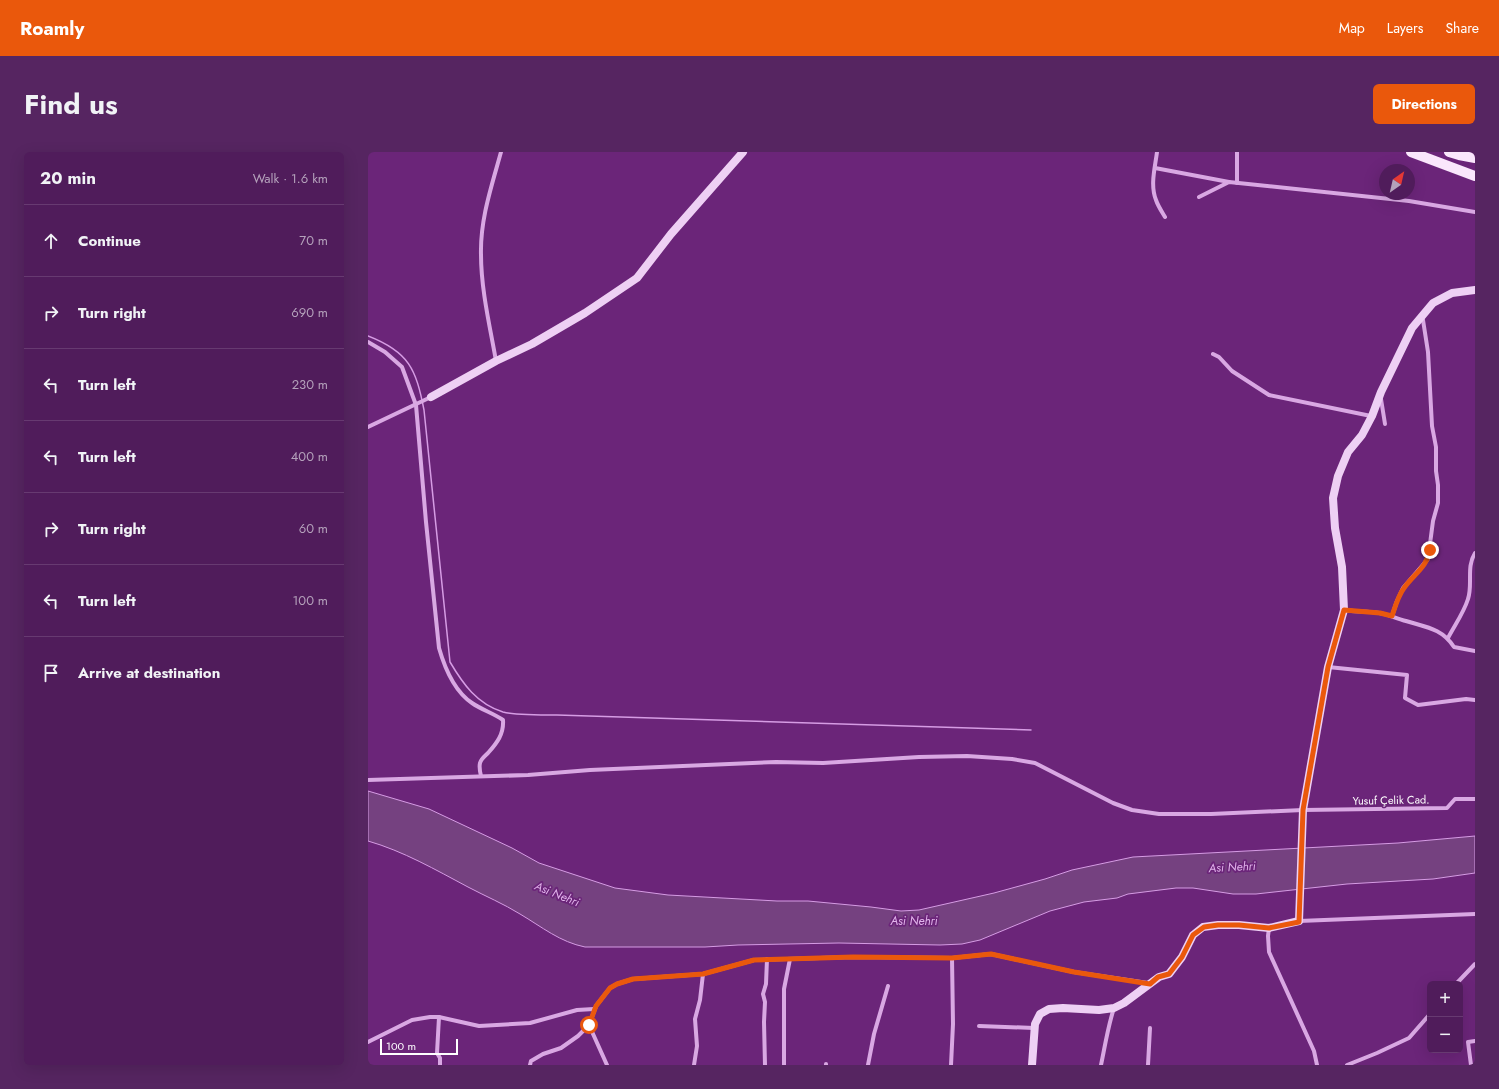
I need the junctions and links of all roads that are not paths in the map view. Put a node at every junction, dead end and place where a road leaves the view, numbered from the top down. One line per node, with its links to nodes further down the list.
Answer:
1 (501, 152): 19 (street)
2 (742, 152): 19 (street)
3 (1157, 152): 8 (street)
4 (1237, 152): 11 (street)
5 (1411, 152): 9 (main road)
6 (1449, 152): 7 (main road)
7 (1475, 158)
8 (1155, 168): 10 (street); 14 (street)
9 (1475, 176)
10 (1230, 182): 11 (street); 12 (street)
11 (1237, 183): 13 (street)
12 (1198, 197)
13 (1475, 212)
14 (1165, 217)
15 (1475, 290): 16 (street)
16 (1421, 318): 20 (street); 28 (street)
17 (368, 342): 22 (street)
18 (1213, 354): 23 (street)
19 (496, 362): 21 (street)
20 (1381, 392): 23 (street); 24 (street)
21 (431, 397): 22 (street)
22 (416, 405): 25 (street); 33 (street)
23 (1372, 416): 27 (street)
24 (1385, 424)
25 (368, 428)
26 (1475, 553): 29 (street)
27 (1344, 610): 28 (street); 31 (street)
28 (1392, 616): 29 (street)
29 (1448, 638): 30 (street)
30 (1475, 652)
31 (1328, 667): 32 (street); 36 (street)
32 (1475, 700)
33 (481, 776): 34 (street, Yusuf Çelik Cad.); 36 (street, Yusuf Çelik Cad.)
34 (368, 780)
35 (1475, 799): 36 (street, Yusuf Çelik Cad.)
36 (1302, 813): 38 (street)
37 (1475, 914): 38 (street)
38 (1299, 919): 39 (street)
39 (1269, 928): 46 (street); 69 (street)
40 (952, 958): 42 (street); 46 (street); 65 (street)
41 (767, 959): 42 (street); 44 (street); 62 (street)
42 (790, 959): 63 (street)
43 (1475, 964): 45 (street)
44 (703, 974): 49 (street); 61 (street)
45 (1459, 981)
46 (1150, 984): 48 (street)
47 (888, 986): 64 (street)
48 (1114, 1008): 54 (street); 67 (street)
49 (594, 1009): 50 (street); 52 (street)
50 (440, 1017): 57 (street); 58 (street)
51 (1427, 1017): 70 (street)
52 (589, 1025): 59 (street); 60 (street)
53 (980, 1026): 54 (street)
54 (1034, 1028): 66 (street)
55 (1150, 1028): 68 (street)
56 (1475, 1041): 71 (street)
57 (368, 1042)
58 (440, 1065)
59 (530, 1065)
60 (608, 1065)
61 (694, 1065)
62 (765, 1065)
63 (784, 1065)
64 (868, 1065)
65 (951, 1065)
66 (1032, 1065)
67 (1101, 1065)
68 (1148, 1065)
69 (1317, 1065)
70 (1347, 1065)
71 (1471, 1065)

